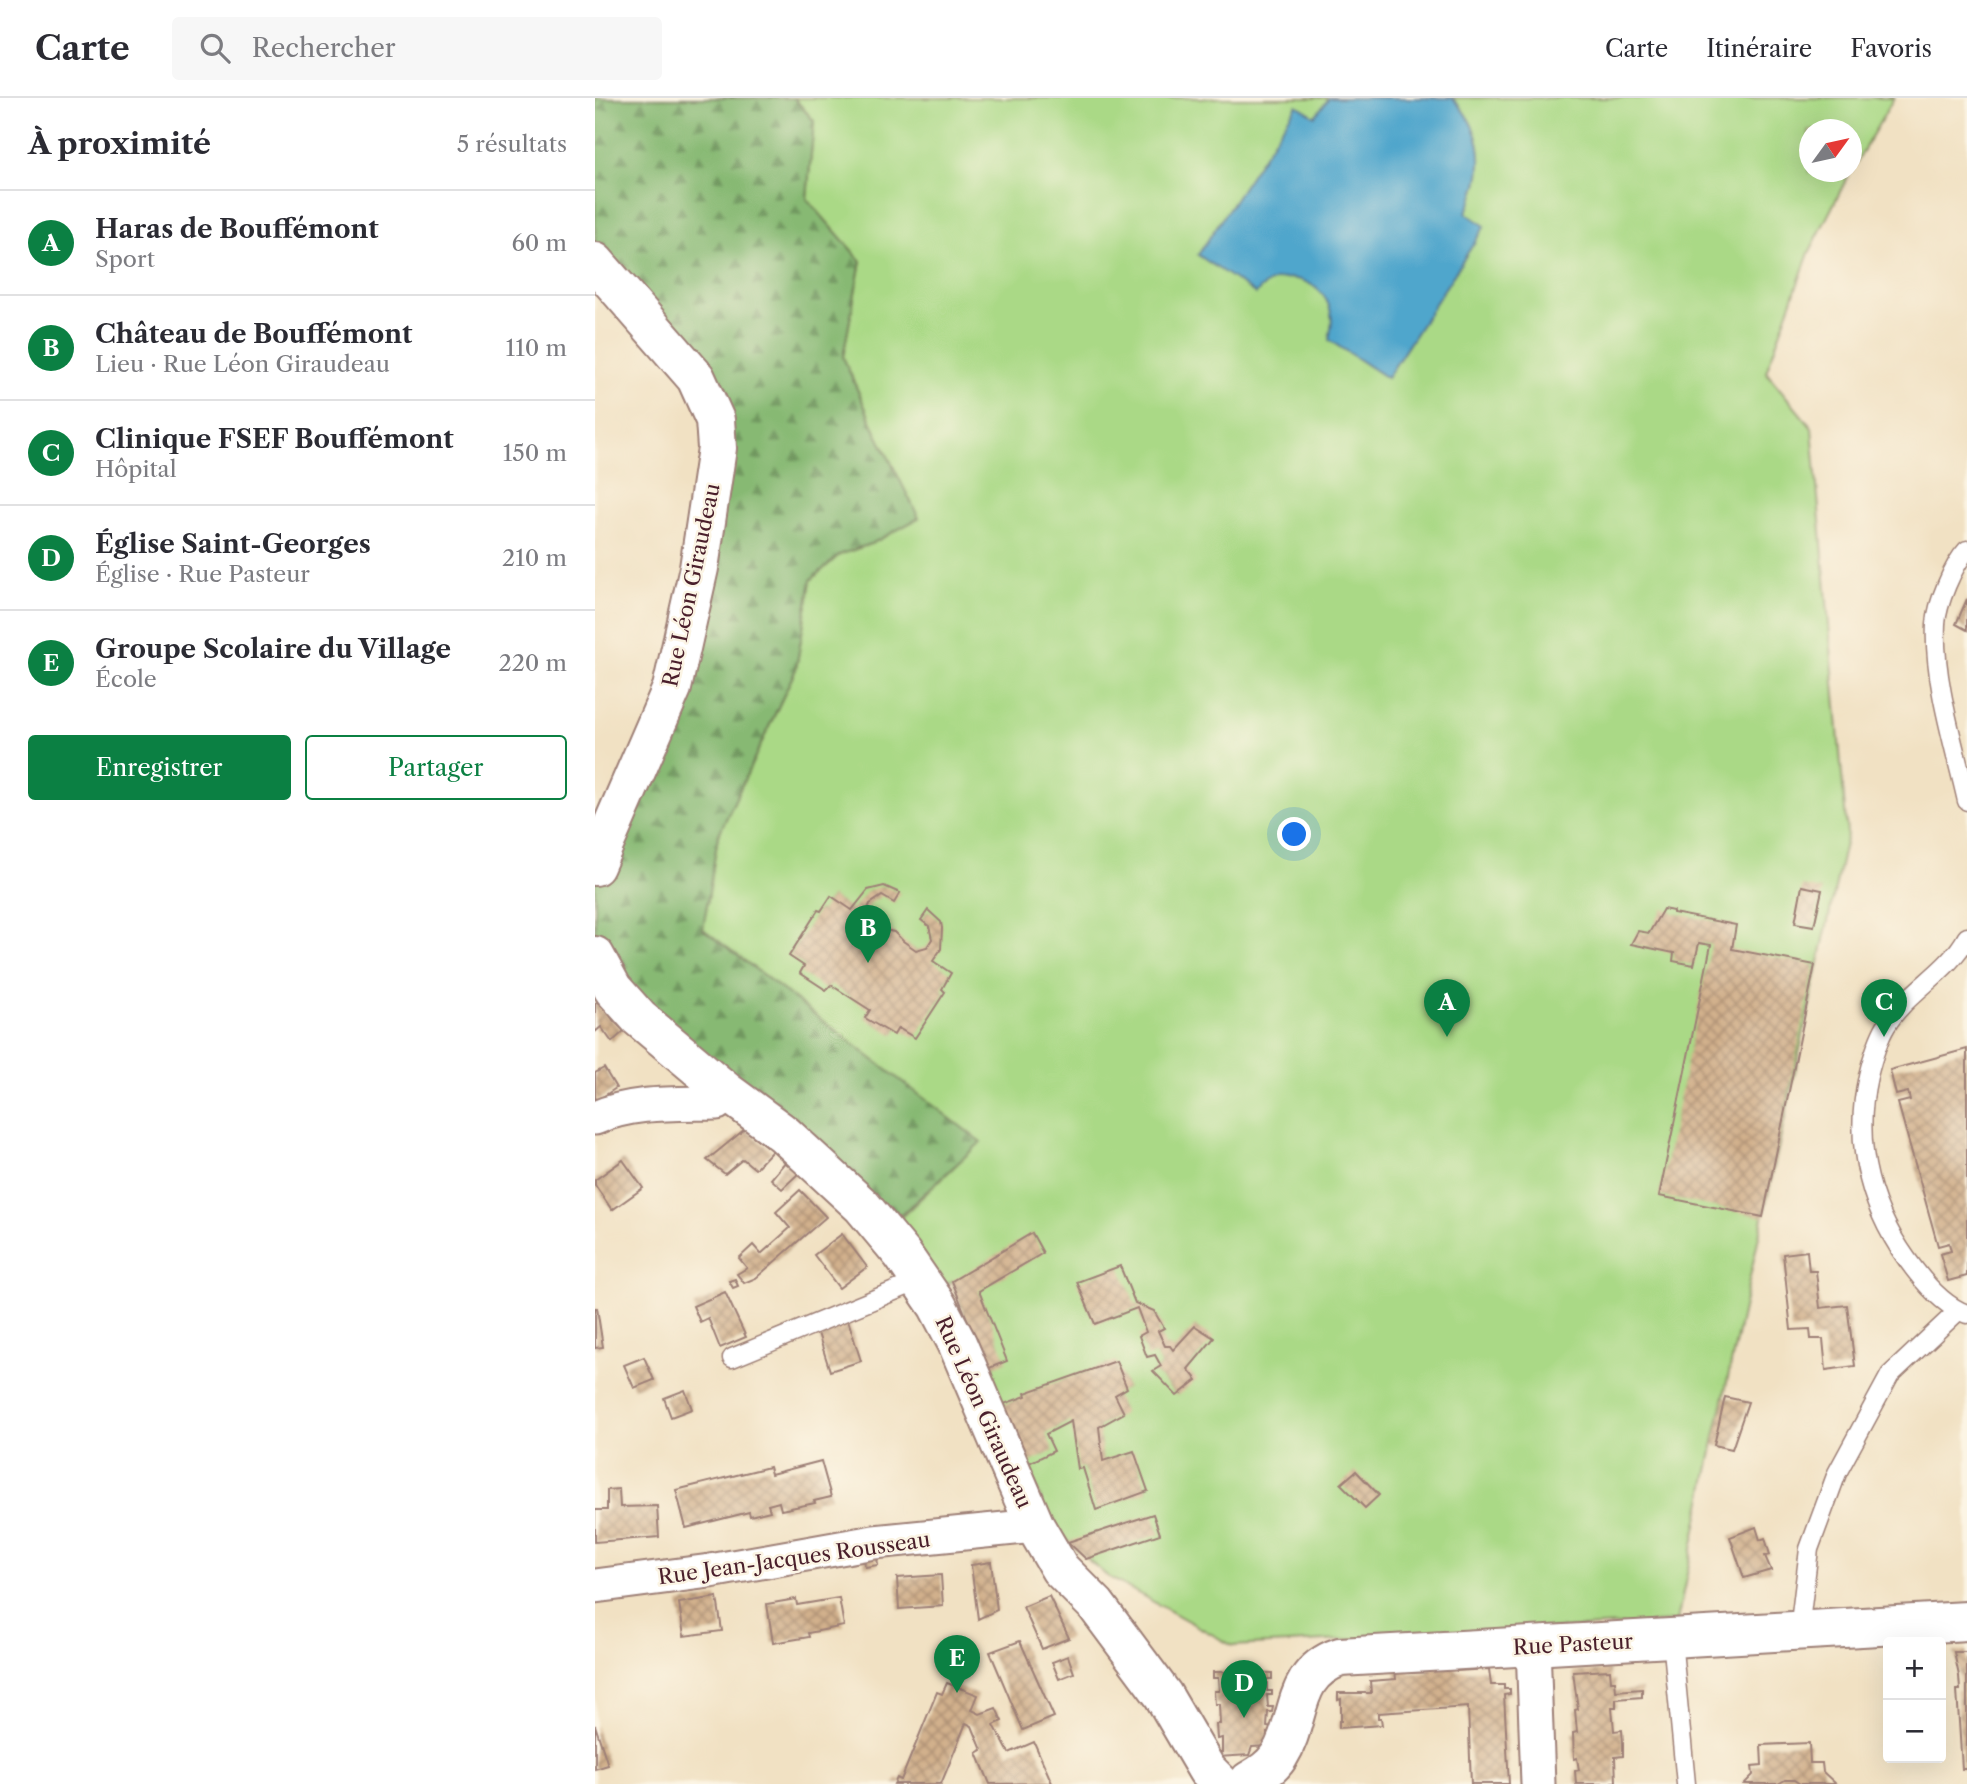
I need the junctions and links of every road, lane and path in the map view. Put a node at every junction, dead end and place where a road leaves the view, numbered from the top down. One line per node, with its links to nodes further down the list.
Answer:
1 (595, 262): 4 (street, Rue Léon Giraudeau)
2 (1967, 550): 3 (lane)
3 (1967, 801)
4 (595, 866)
5 (1967, 937): 10 (lane)
6 (595, 956): 7 (street, Rue Léon Giraudeau)
7 (727, 1092): 8 (street); 9 (street, Rue Léon Giraudeau)
8 (595, 1118)
9 (921, 1280): 11 (lane); 12 (street, Rue Léon Giraudeau)
10 (1962, 1312): 15 (lane)
11 (732, 1358)
12 (1035, 1526): 13 (street, Rue Jean-Jacques Rousseau); 18 (street, Rue Léon Giraudeau)
13 (595, 1586)
14 (1967, 1621): 15 (street, Rue Pasteur)
15 (1799, 1631): 16 (street, Rue Pasteur)
16 (1672, 1639): 17 (street, Rue Pasteur); 20 (lane)
17 (1533, 1645): 18 (street, Rue Pasteur); 19 (street)
18 (1234, 1783)
19 (1538, 1784)
20 (1686, 1784)

